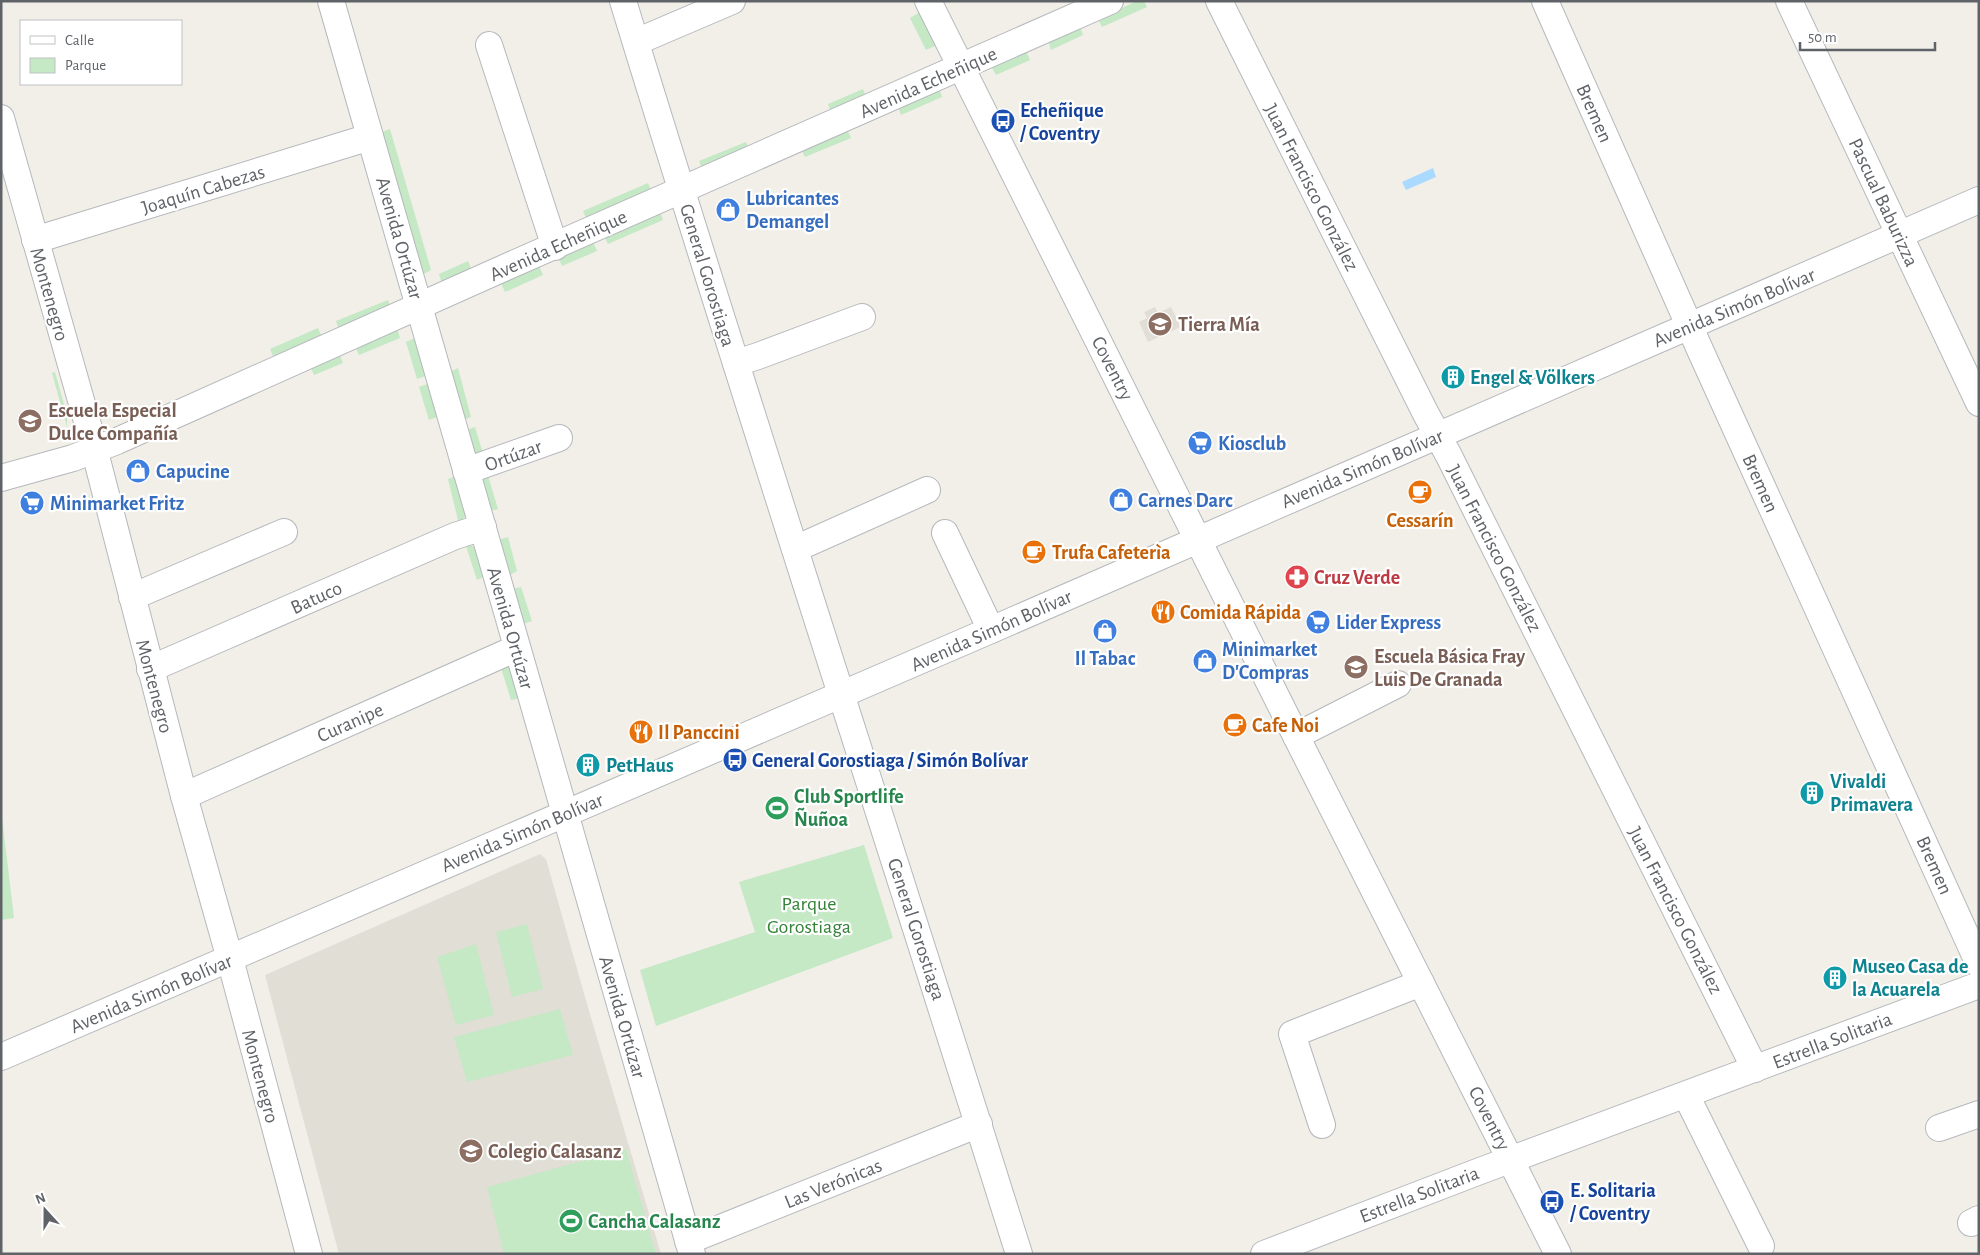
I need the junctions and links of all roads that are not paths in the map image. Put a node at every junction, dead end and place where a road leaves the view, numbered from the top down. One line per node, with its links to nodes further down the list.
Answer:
1 (331, 1): 13 (street, Avenida Ortúzar)
2 (623, 1): 9 (street, General Gorostiaga)
3 (732, 1): 9 (street)
4 (928, 1): 11 (street, Coventry)
5 (1110, 1): 11 (street, Avenida Echeñique)
6 (1219, 1): 24 (street, Juan Francisco González)
7 (1545, 1): 21 (street, Bremen)
8 (1789, 1): 16 (street, Pascual Baburizza)
9 (636, 42): 14 (street, General Gorostiaga)
10 (489, 45): 18 (street)
11 (962, 67): 14 (street, Avenida Echeñique); 33 (street, Coventry)
12 (1, 118): 17 (street, Montenegro)
13 (370, 137): 17 (street, Joaquín Cabezas); 19 (street, Avenida Ortúzar)
14 (682, 191): 18 (street, Avenida Echeñique); 22 (street, General Gorostiaga)
15 (1979, 200): 16 (street, Avenida Simón Bolívar)
16 (1899, 235): 21 (street, Avenida Simón Bolívar); 23 (street, Pascual Baburizza)
17 (35, 240): 26 (street, Montenegro)
18 (555, 247): 19 (street, Avenida Echeñique)
19 (419, 306): 26 (street, Avenida Echeñique); 27 (street, Avenida Ortúzar)
20 (862, 317): 22 (street)
21 (1690, 326): 24 (street, Avenida Simón Bolívar); 45 (street, Bremen)
22 (736, 363): 34 (street, General Gorostiaga)
23 (1979, 403)
24 (1438, 435): 33 (street, Avenida Simón Bolívar); 49 (street, Juan Francisco González)
25 (559, 438): 27 (street, Ortúzar)
26 (94, 450): 28 (street, Avenida Echeñique); 35 (street, Montenegro)
27 (466, 471): 30 (street, Avenida Ortúzar)
28 (1, 478)
29 (927, 490): 34 (street)
30 (482, 527): 37 (street, Avenida Ortúzar); 38 (street, Batuco)
31 (284, 532): 35 (street)
32 (945, 533): 36 (street)
33 (1198, 539): 36 (street, Avenida Simón Bolívar); 41 (street, Coventry)
34 (795, 549): 40 (street, General Gorostiaga)
35 (132, 597): 38 (street, Montenegro)
36 (991, 630): 40 (street, Avenida Simón Bolívar)
37 (518, 648): 42 (street, Curanipe); 43 (street, Avenida Ortúzar)
38 (150, 669): 42 (street, Montenegro)
39 (1398, 684): 41 (street)
40 (842, 694): 43 (street, Avenida Simón Bolívar); 52 (street, General Gorostiaga)
41 (1296, 736): 46 (street, Coventry)
42 (184, 796): 44 (street, Montenegro)
43 (565, 813): 44 (street, Avenida Simón Bolívar); 57 (street, Avenida Ortúzar)
44 (230, 960): 48 (street, Avenida Simón Bolívar); 58 (street, Montenegro)
45 (1979, 964)
46 (1420, 983): 53 (street); 55 (street, Coventry)
47 (1979, 985): 49 (street, Estrella Solitaria)
48 (1, 1057)
49 (1756, 1069): 50 (street, Estrella Solitaria)
50 (1686, 1095): 55 (street, Estrella Solitaria); 56 (street)
51 (1979, 1114): 54 (street)
52 (979, 1124): 57 (street, Las Verónicas); 59 (street, General Gorostiaga)
53 (1322, 1125)
54 (1939, 1128)
55 (1511, 1159): 60 (street, Estrella Solitaria); 61 (street, Coventry)
56 (1762, 1246)
57 (690, 1247)
58 (309, 1254)
59 (1019, 1254)
60 (1264, 1254)
61 (1558, 1254)

